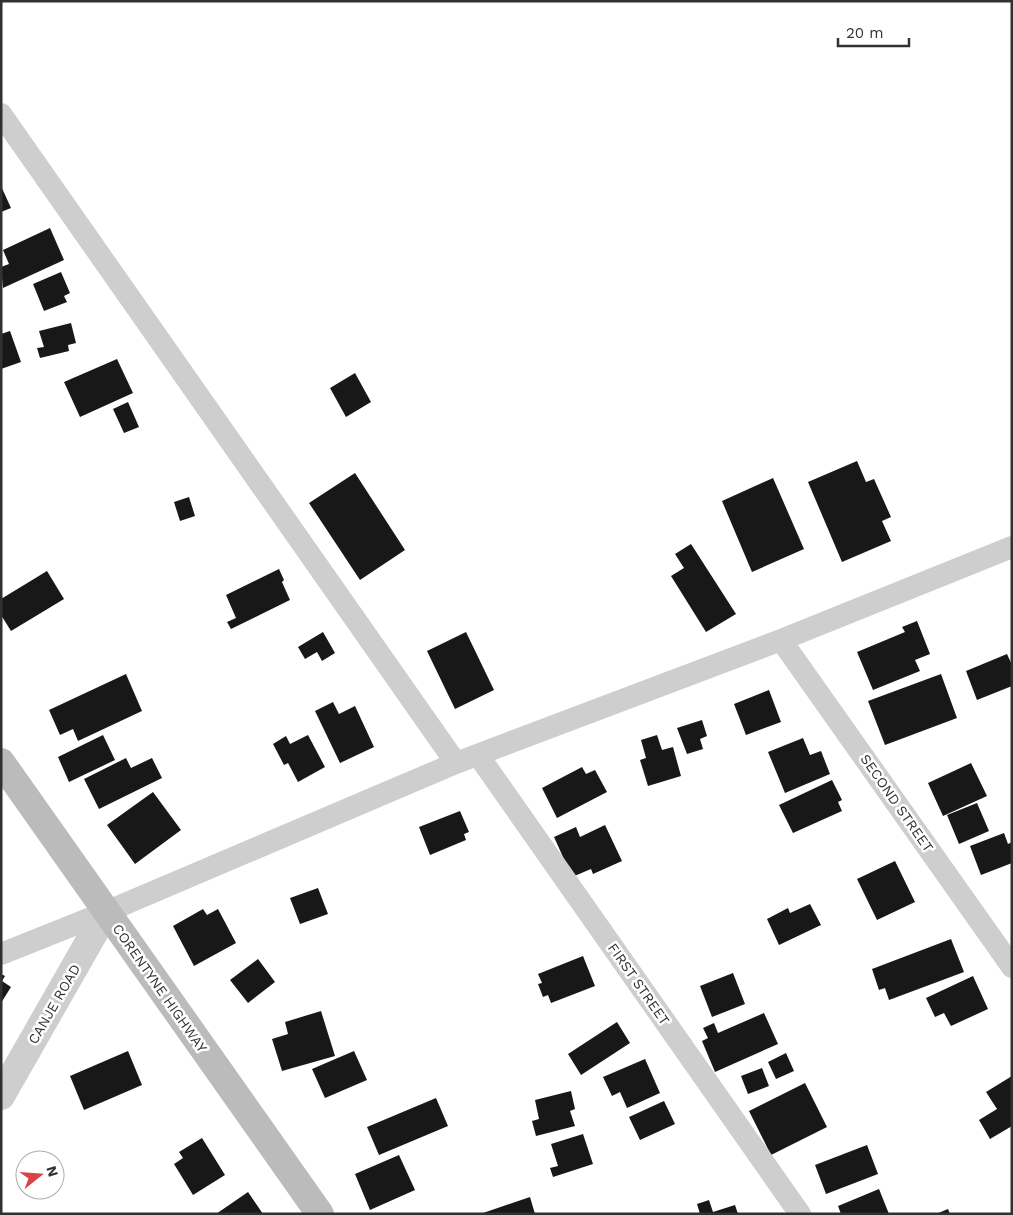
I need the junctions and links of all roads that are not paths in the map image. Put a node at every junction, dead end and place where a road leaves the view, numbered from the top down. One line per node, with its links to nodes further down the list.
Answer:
1 (1, 114): 6 (street)
2 (1012, 547): 3 (street)
3 (781, 640): 4 (street); 9 (street, SECOND STREET)
4 (478, 755): 6 (street); 12 (street, FIRST STREET)
5 (1, 762): 7 (main road, CORENTYNE HIGHWAY)
6 (456, 763): 7 (street)
7 (106, 912): 8 (street); 10 (street, CANJE ROAD); 11 (main road, CORENTYNE HIGHWAY)
8 (1, 954)
9 (1012, 967)
10 (1, 1096)
11 (320, 1214)
12 (800, 1214)

